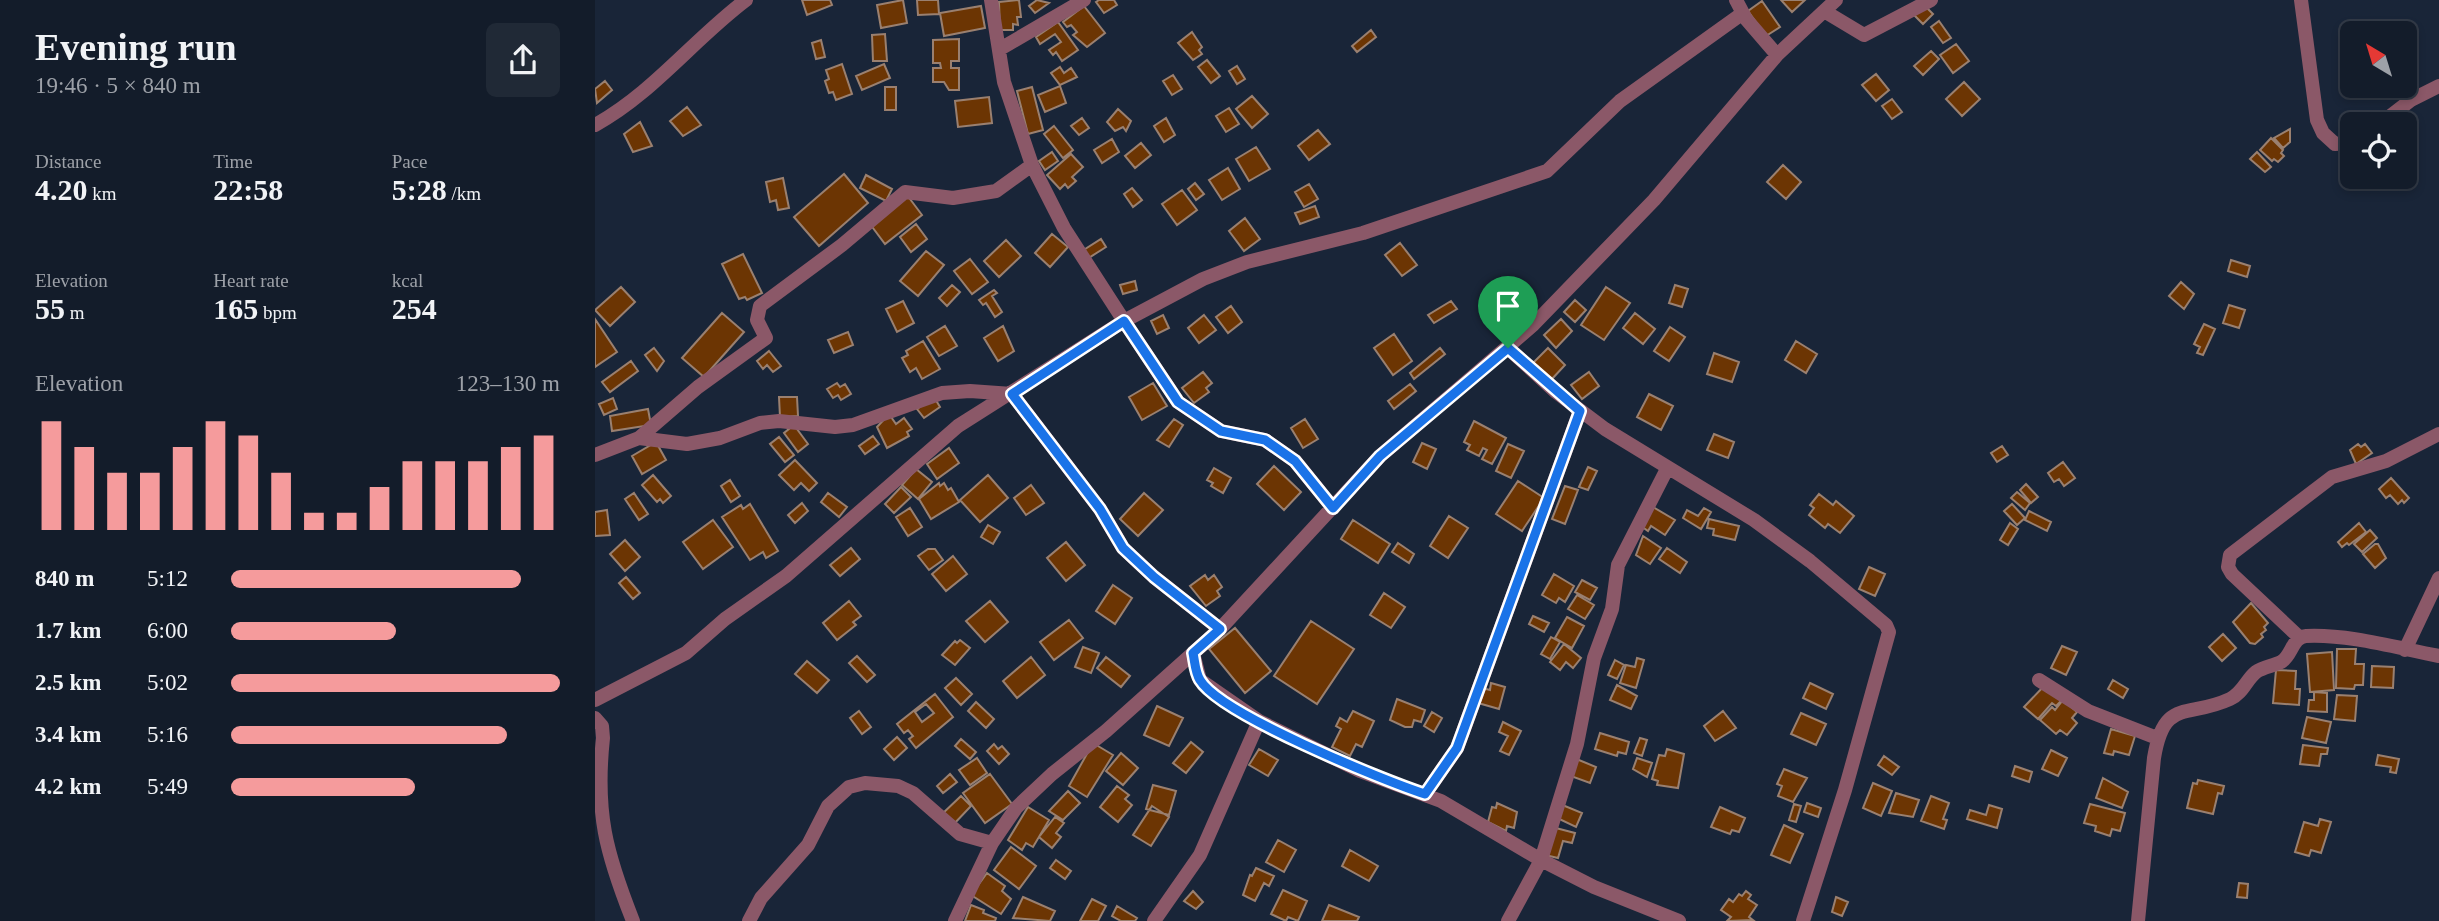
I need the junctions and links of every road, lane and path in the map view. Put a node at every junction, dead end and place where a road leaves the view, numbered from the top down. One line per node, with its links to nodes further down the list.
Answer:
1 (746, 0): 13 (street)
2 (992, 0): 9 (street)
3 (1084, 0): 9 (street)
4 (1836, 0): 8 (street)
5 (1931, 0): 8 (street)
6 (2301, 0): 14 (street)
7 (1739, 7): 10 (street); 16 (street)
8 (1824, 10): 10 (street)
9 (1000, 50): 15 (street)
10 (1777, 55): 17 (street)
11 (2439, 86): 12 (street)
12 (2396, 112)
13 (595, 125)
14 (2340, 144)
15 (1032, 165): 16 (street); 21 (street)
16 (1124, 321): 18 (street); 24 (street)
17 (1508, 348): 19 (street); 24 (street)
18 (1012, 394): 21 (street); 26 (street); 32 (street)
19 (1580, 411): 23 (street); 36 (street)
20 (2439, 434): 27 (street)
21 (639, 438): 22 (street)
22 (595, 455)
23 (1667, 469): 38 (street); 45 (street)
24 (1333, 508): 26 (street)
25 (2439, 578): 28 (street)
26 (1220, 629): 29 (street)
27 (2299, 637): 28 (street); 35 (street)
28 (2405, 650): 30 (street)
29 (1193, 653): 34 (street); 37 (street)
30 (2439, 656)
31 (2039, 680): 35 (street)
32 (595, 700)
33 (595, 718): 39 (street)
34 (1259, 721): 36 (street); 42 (street)
35 (2157, 738): 46 (street)
36 (1425, 794): 38 (street)
37 (992, 843): 40 (street); 41 (street)
38 (1541, 860): 43 (street); 44 (street)
39 (633, 921)
40 (749, 921)
41 (955, 921)
42 (1154, 921)
43 (1508, 921)
44 (1679, 921)
45 (1803, 921)
46 (2138, 921)

